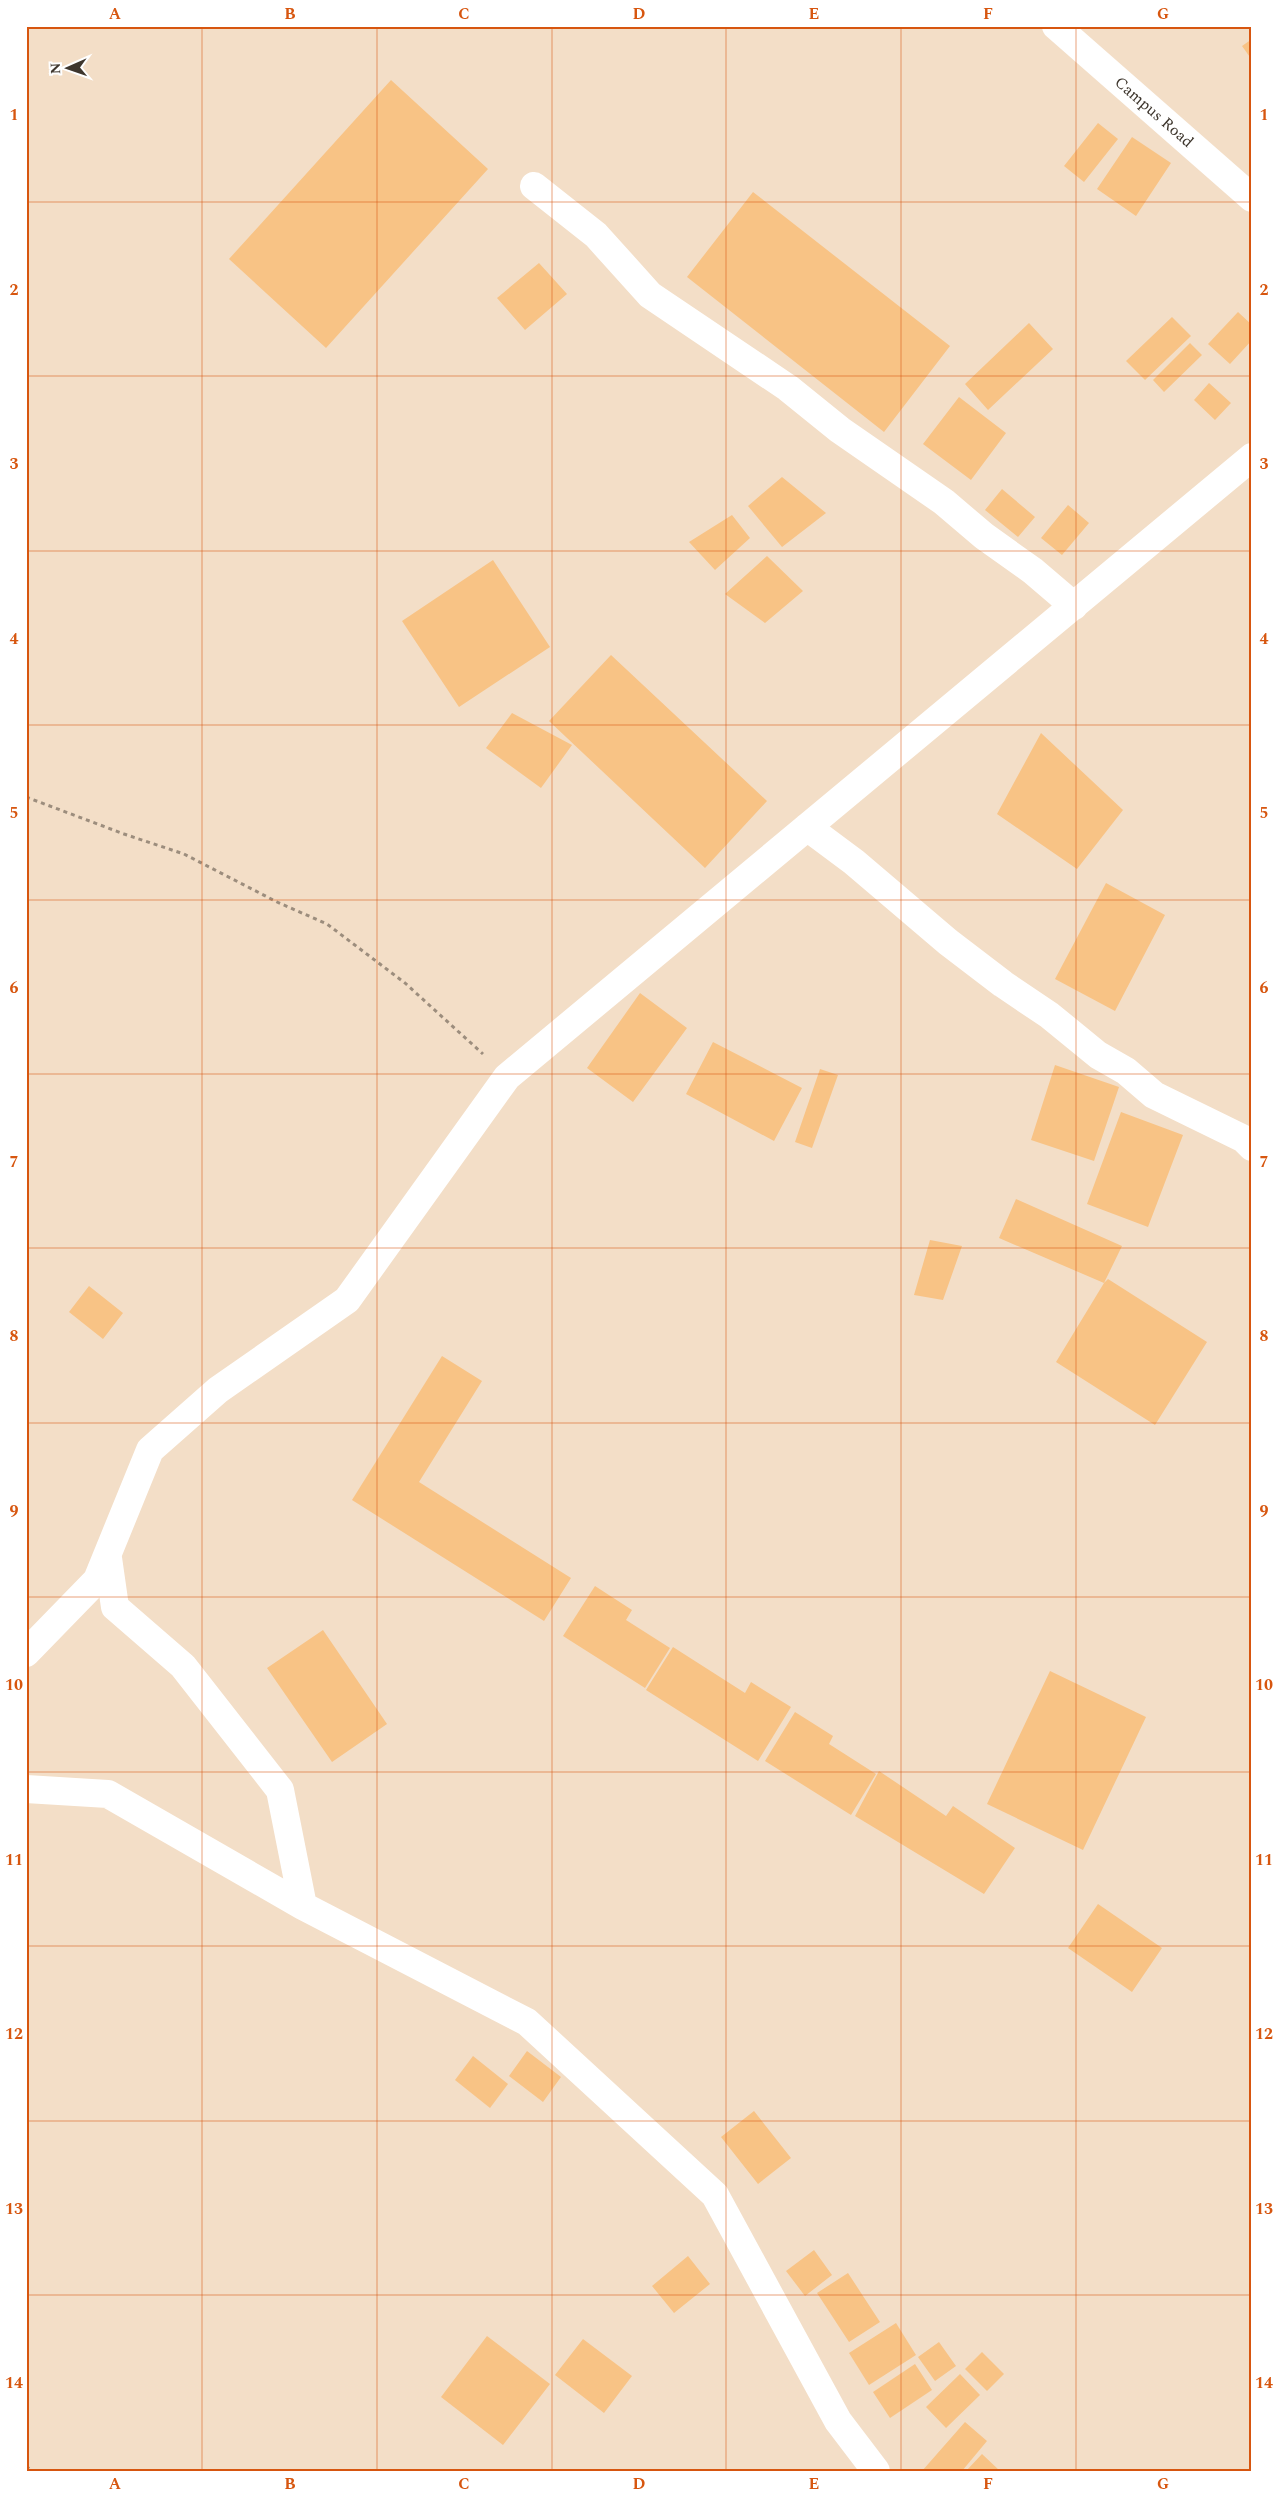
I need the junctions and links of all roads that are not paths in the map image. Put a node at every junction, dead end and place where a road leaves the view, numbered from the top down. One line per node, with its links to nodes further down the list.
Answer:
1 (1056, 26): 3 (street, Campus Road)
2 (534, 186): 5 (street)
3 (1252, 198)
4 (1252, 456): 5 (street)
5 (1074, 606): 6 (street)
6 (807, 827): 7 (street); 8 (street)
7 (1252, 1147)
8 (108, 1558): 9 (street); 11 (street)
9 (26, 1653)
10 (26, 1789): 11 (street)
11 (303, 1906): 12 (street)
12 (876, 2471)

